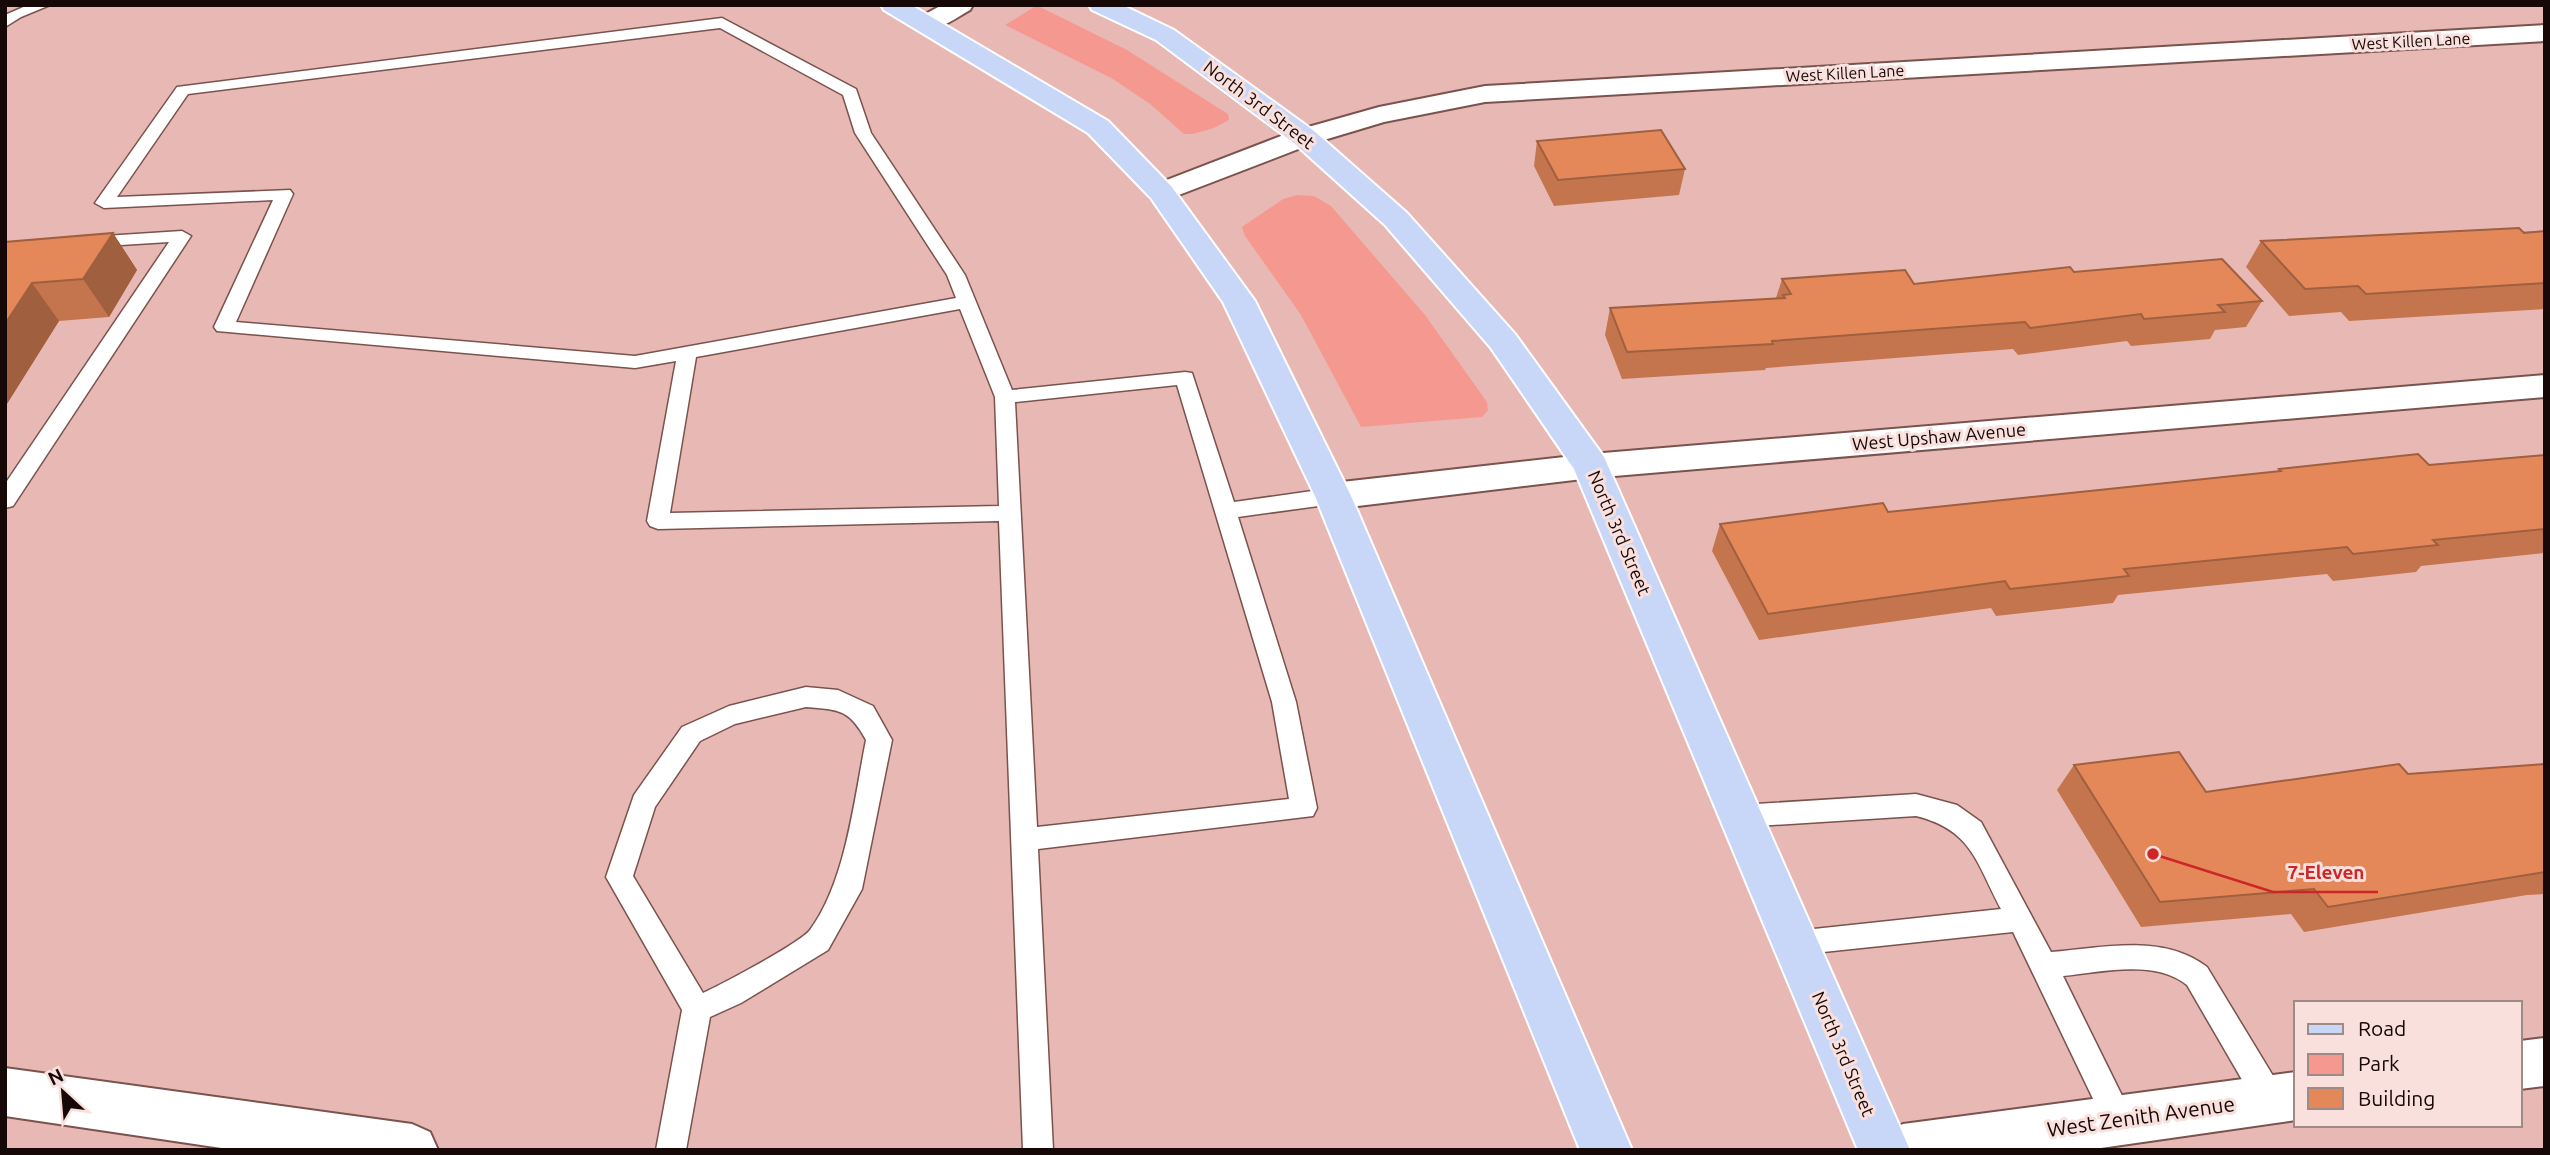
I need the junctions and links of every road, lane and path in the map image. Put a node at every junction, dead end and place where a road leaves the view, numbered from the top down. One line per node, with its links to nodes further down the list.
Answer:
1 (43, 5): 5 (lane)
2 (893, 5): 6 (main road)
3 (961, 5): 6 (street)
4 (1101, 5): 8 (main road, North 3rd Street)
5 (5, 23)
6 (927, 23): 9 (main road)
7 (2545, 33): 8 (street, West Killen Lane)
8 (1304, 137): 9 (street, West Killen Lane); 15 (main road, North 3rd Street)
9 (1161, 192): 16 (main road)
10 (73, 243): 17 (lane)
11 (967, 302): 12 (lane); 12 (lane); 14 (lane)
12 (687, 352): 19 (lane)
13 (2545, 386): 15 (street, West Upshaw Avenue)
14 (1005, 397): 18 (lane); 19 (lane)
15 (1591, 466): 16 (street, West Upshaw Avenue); 20 (main road, North 3rd Street)
16 (1333, 496): 18 (lane); 34 (main road)
17 (5, 501)
18 (1226, 511): 21 (lane)
19 (1010, 513): 21 (lane)
20 (1740, 816): 22 (lane); 23 (main road, North 3rd Street)
21 (1024, 839): 33 (lane)
22 (2021, 919): 23 (lane); 24 (lane)
23 (1795, 943): 35 (main road, North 3rd Street)
24 (2044, 965): 29 (lane); 30 (lane)
25 (697, 1009): 25 (lane); 32 (lane)
26 (2545, 1062): 27 (street)
27 (2522, 1065)
28 (5, 1092): 31 (street)
29 (2283, 1097): 30 (street, West Zenith Avenue)
30 (2119, 1120): 36 (street, West Zenith Avenue)
31 (412, 1150)
32 (671, 1150)
33 (1038, 1150)
34 (1606, 1150)
35 (1884, 1150)
36 (1903, 1150)

